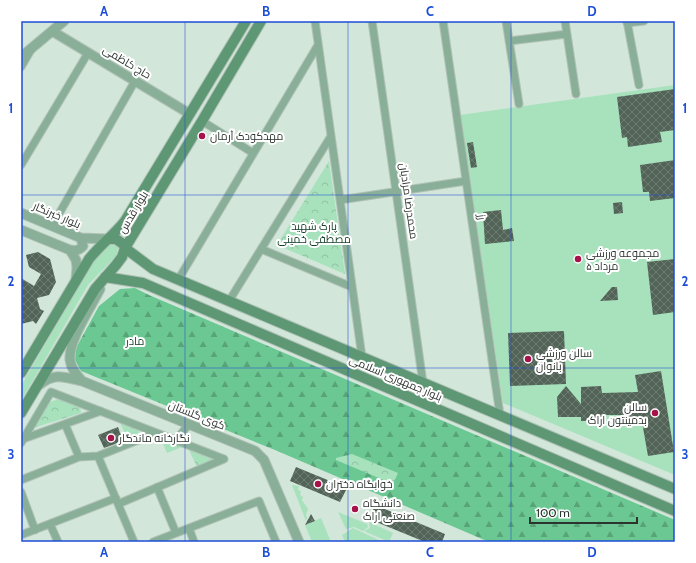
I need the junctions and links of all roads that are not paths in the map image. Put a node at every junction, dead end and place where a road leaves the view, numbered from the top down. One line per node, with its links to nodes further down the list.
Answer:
1 (64, 21): 11 (street)
2 (246, 21): 23 (main road, بلوار قدس)
3 (261, 21): 24 (main road, بلوار قدس)
4 (315, 21): 14 (street)
5 (372, 21): 29 (street, محمدرضا مرادیان)
6 (443, 21): 28 (street, رز)
7 (506, 21): 13 (street)
8 (565, 21): 12 (street)
9 (644, 21): 10 (street)
10 (627, 22): 20 (street)
11 (52, 31): 15 (street); 16 (street, حاج کاظمی)
12 (567, 34): 13 (street); 21 (street)
13 (509, 42): 22 (street)
14 (318, 45): 25 (street); 26 (street)
15 (33, 47): 17 (street); 18 (street)
16 (88, 53): 19 (street, حاج کاظمی); 27 (street)
17 (21, 57)
18 (21, 68)
19 (135, 81): 23 (street, حاج کاظمی); 32 (street)
20 (639, 85)
21 (576, 94)
22 (519, 104)
23 (190, 114): 24 (main road); 35 (main road, بلوار قدس)
24 (202, 121): 26 (street); 36 (main road, بلوار قدس)
25 (331, 136): 30 (street); 37 (street)
26 (253, 153): 42 (street)
27 (21, 165)
28 (466, 181): 29 (street); 53 (street, رز)
29 (396, 192): 30 (street); 49 (street, محمدرضا مرادیان)
30 (340, 200): 44 (street)
31 (21, 213): 32 (street, بلوار خبرنگار)
32 (52, 226): 34 (street, بلوار خبرنگار)
33 (21, 230): 38 (street)
34 (82, 238): 35 (street, بلوار خبرنگار); 38 (street)
35 (108, 239): 36 (main road, بلوار جمهوری اسلامی); 41 (main road, بلوار قدس)
36 (125, 248): 39 (main road, بلوار جمهوری اسلامی); 40 (main road, بلوار قدس)
37 (261, 249): 44 (street); 45 (street)
38 (70, 250): 41 (street)
39 (153, 269): 42 (main road, بلوار جمهوری اسلامی); 43 (main road)
40 (105, 277): 43 (main road, بلوار جمهوری اسلامی); 48 (street); 50 (main road, بلوار قدس)
41 (76, 279): 47 (main road, بلوار قدس)
42 (178, 280): 45 (main road, بلوار جمهوری اسلامی)
43 (143, 283): 66 (main road, بلوار جمهوری اسلامی)
44 (352, 287): 46 (street)
45 (229, 301): 46 (main road, بلوار جمهوری اسلامی)
46 (362, 357): 49 (main road, بلوار جمهوری اسلامی)
47 (21, 373)
48 (82, 381): 50 (street, کوی گلستان); 55 (street, کوی گلستان)
49 (423, 383): 53 (main road, بلوار جمهوری اسلامی)
50 (36, 387): 52 (main road, بلوار قدس)
51 (102, 411): 54 (street); 56 (street); 58 (street)
52 (21, 413)
53 (500, 415): 63 (main road, بلوار جمهوری اسلامی)
54 (65, 424): 58 (street); 60 (street)
55 (189, 424): 57 (street); 77 (street, کوی گلستان)
56 (156, 433): 57 (street); 59 (street)
57 (176, 440): 62 (street)
58 (22, 441)
59 (98, 456): 60 (street); 65 (street)
60 (79, 458): 61 (street)
61 (21, 480)
62 (157, 488): 65 (street); 70 (street)
63 (675, 489)
64 (21, 492): 69 (street)
65 (117, 501): 67 (street); 73 (street)
66 (675, 511)
67 (50, 524): 69 (street); 72 (street)
68 (189, 528): 70 (street); 75 (street); 76 (street)
69 (35, 530): 71 (street)
70 (176, 533): 74 (street)
71 (21, 536)
72 (58, 542)
73 (134, 542)
74 (153, 542)
75 (194, 542)
76 (276, 542)
77 (299, 542)

